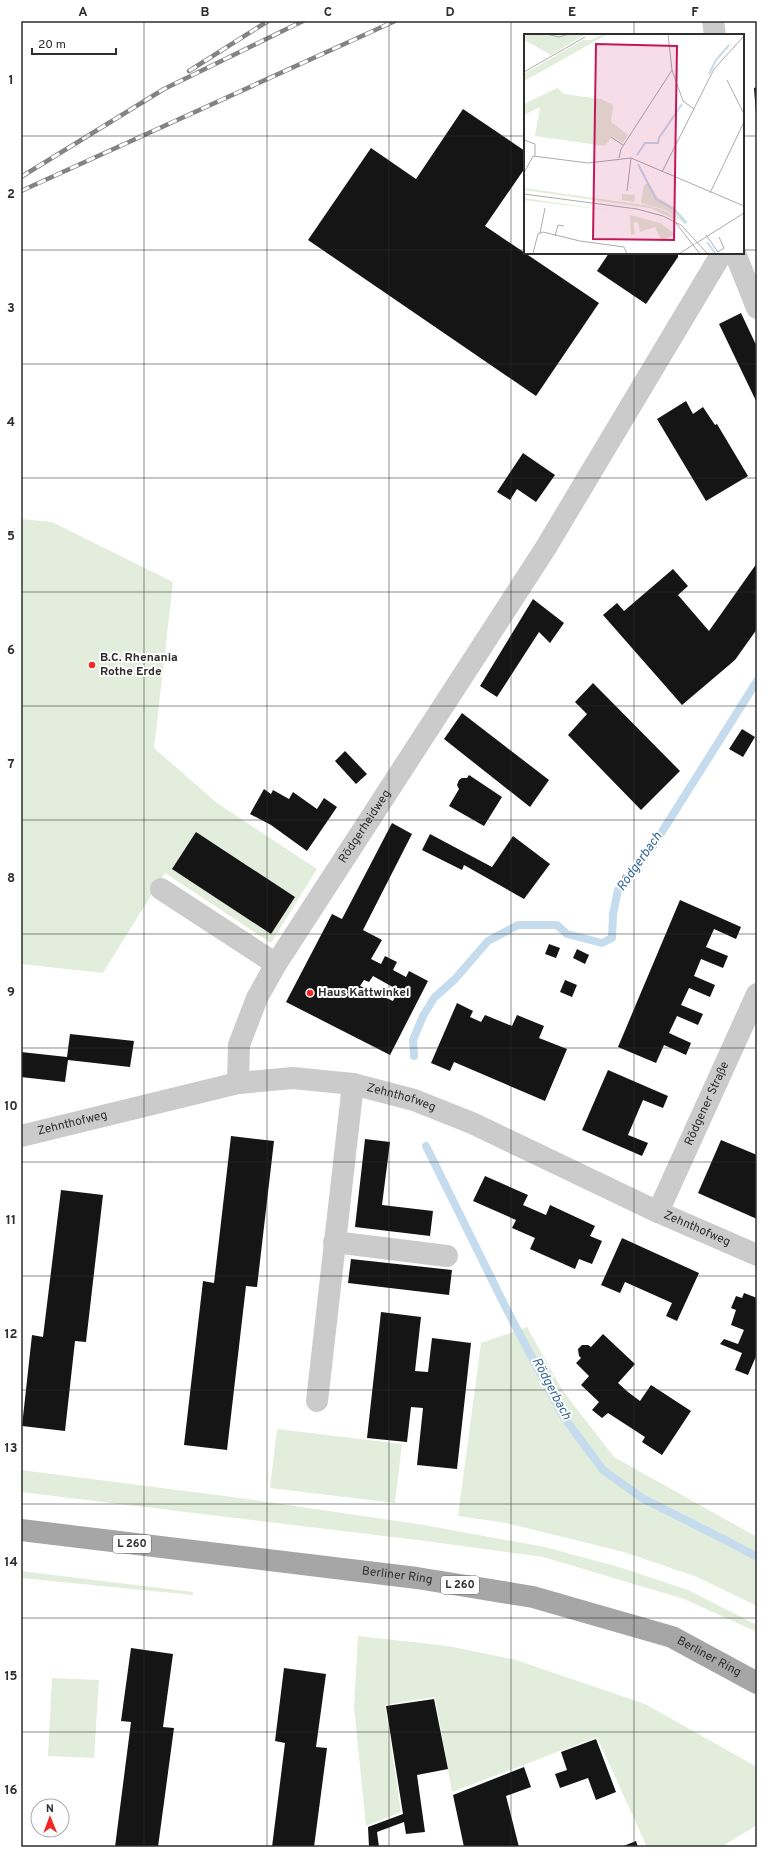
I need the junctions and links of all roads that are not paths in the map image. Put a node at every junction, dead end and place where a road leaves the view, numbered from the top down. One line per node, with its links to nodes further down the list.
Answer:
1 (713, 21): 2 (street)
2 (715, 34)
3 (721, 254): 7 (street, Rödgerheidweg)
4 (735, 254): 5 (street)
5 (757, 308)
6 (161, 889): 7 (street)
7 (276, 964): 9 (street, Rödgerheidweg)
8 (757, 994): 12 (street, Rödgener Straße)
9 (238, 1083): 10 (street, Zehnthofweg); 11 (street, Zehnthofweg)
10 (353, 1084): 12 (street, Zehnthofweg); 13 (street)
11 (21, 1136)
12 (658, 1212): 15 (street, Zehnthofweg)
13 (334, 1242): 14 (street); 16 (street)
14 (447, 1256)
15 (757, 1256)
16 (317, 1401)
17 (21, 1530): 18 (main road, Berliner Ring / L 260)
18 (757, 1683)

